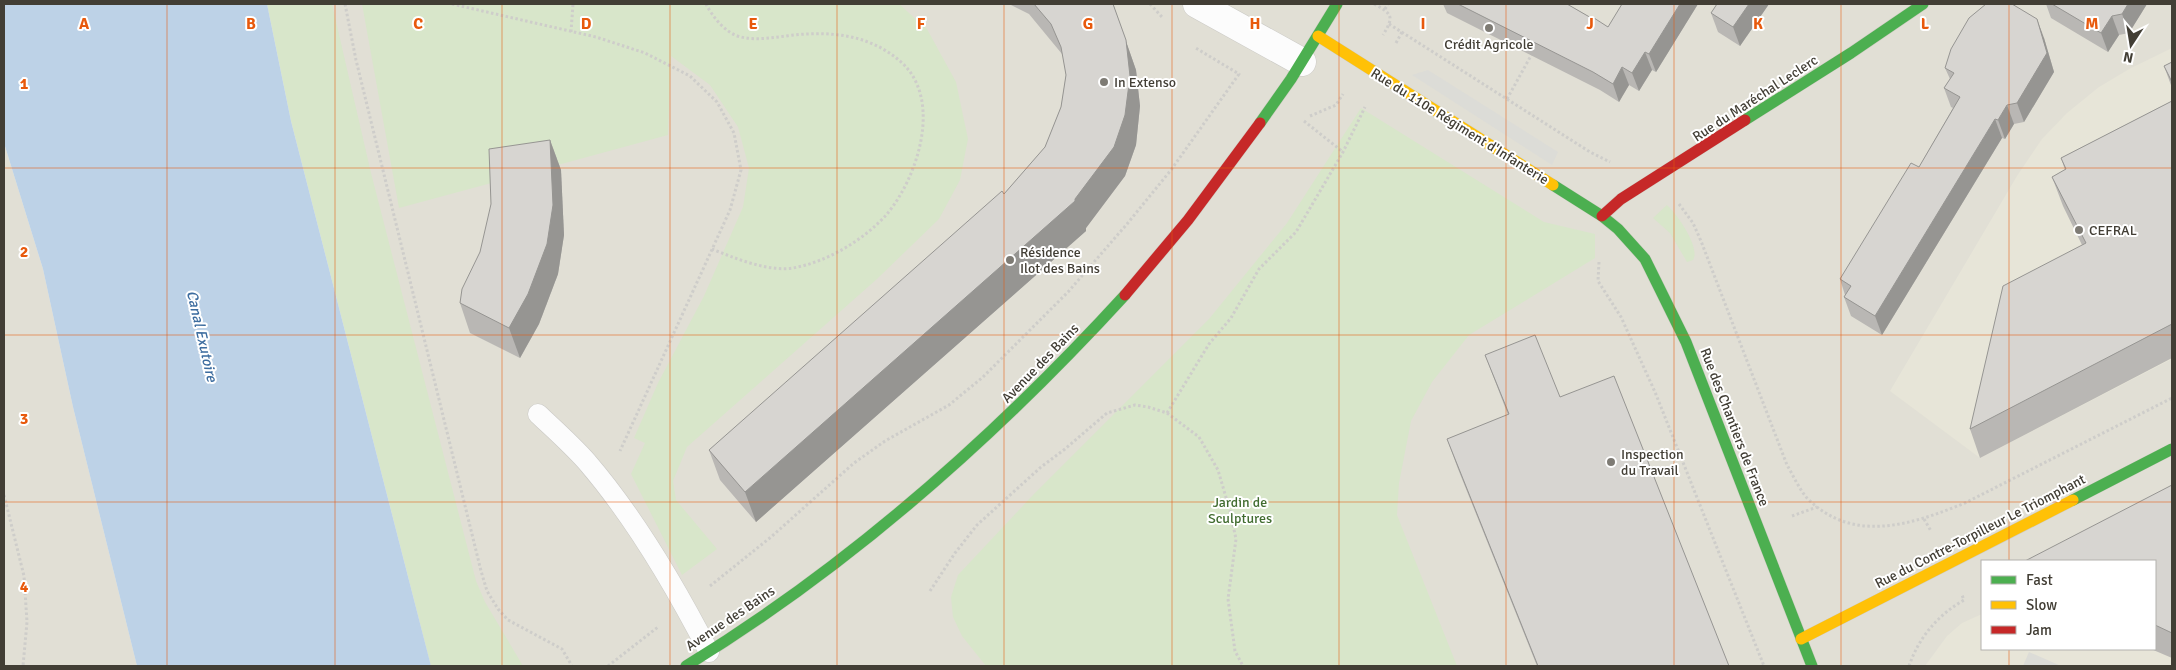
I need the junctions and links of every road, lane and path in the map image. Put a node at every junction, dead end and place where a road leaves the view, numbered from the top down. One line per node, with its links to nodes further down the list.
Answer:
1 (345, 4): 37 (path)
2 (452, 4): 12 (path)
3 (573, 4): 12 (path)
4 (706, 4): 22 (path)
5 (1197, 4): 15 (street)
6 (1337, 4): 13 (street, Avenue des Bains)
7 (1374, 4): 10 (path)
8 (1388, 4): 10 (path)
9 (1923, 4): 21 (street, Rue du Maréchal Leclerc)
10 (1385, 9): 11 (path)
11 (1389, 24)
12 (571, 32): 22 (path)
13 (1318, 36): 15 (street, Avenue des Bains); 17 (street, Rue du 110e Régiment d'Infanterie)
14 (1538, 43): 18 (path)
15 (1302, 62): 35 (street, Avenue des Bains)
16 (1238, 74): 33 (path)
17 (1382, 75): 20 (path); 21 (street, Rue du 110e Régiment d'Infanterie)
18 (1507, 99)
19 (1302, 119): 20 (path)
20 (1343, 152): 25 (path)
21 (1602, 216): 34 (street, Rue des Chantiers de France)
22 (712, 249): 28 (path)
23 (1598, 280): 41 (path)
24 (2172, 398): 30 (path)
25 (1167, 413): 31 (path); 40 (path)
26 (538, 414): 28 (lane)
27 (2172, 449): 34 (street, Rue du Contre-Torpilleur Le Triomphant)
28 (606, 486): 33 (lane)
29 (4, 494): 36 (path)
30 (1884, 527)
31 (930, 590)
32 (1964, 600): 43 (path)
33 (685, 606): 35 (lane); 38 (path)
34 (1801, 639): 42 (street, Rue des Chantiers de France)
35 (709, 652): 39 (street, Avenue des Bains)
36 (23, 666)
37 (572, 666)
38 (608, 666)
39 (686, 666)
40 (1243, 666)
41 (1764, 666)
42 (1812, 666)
43 (1909, 666)

